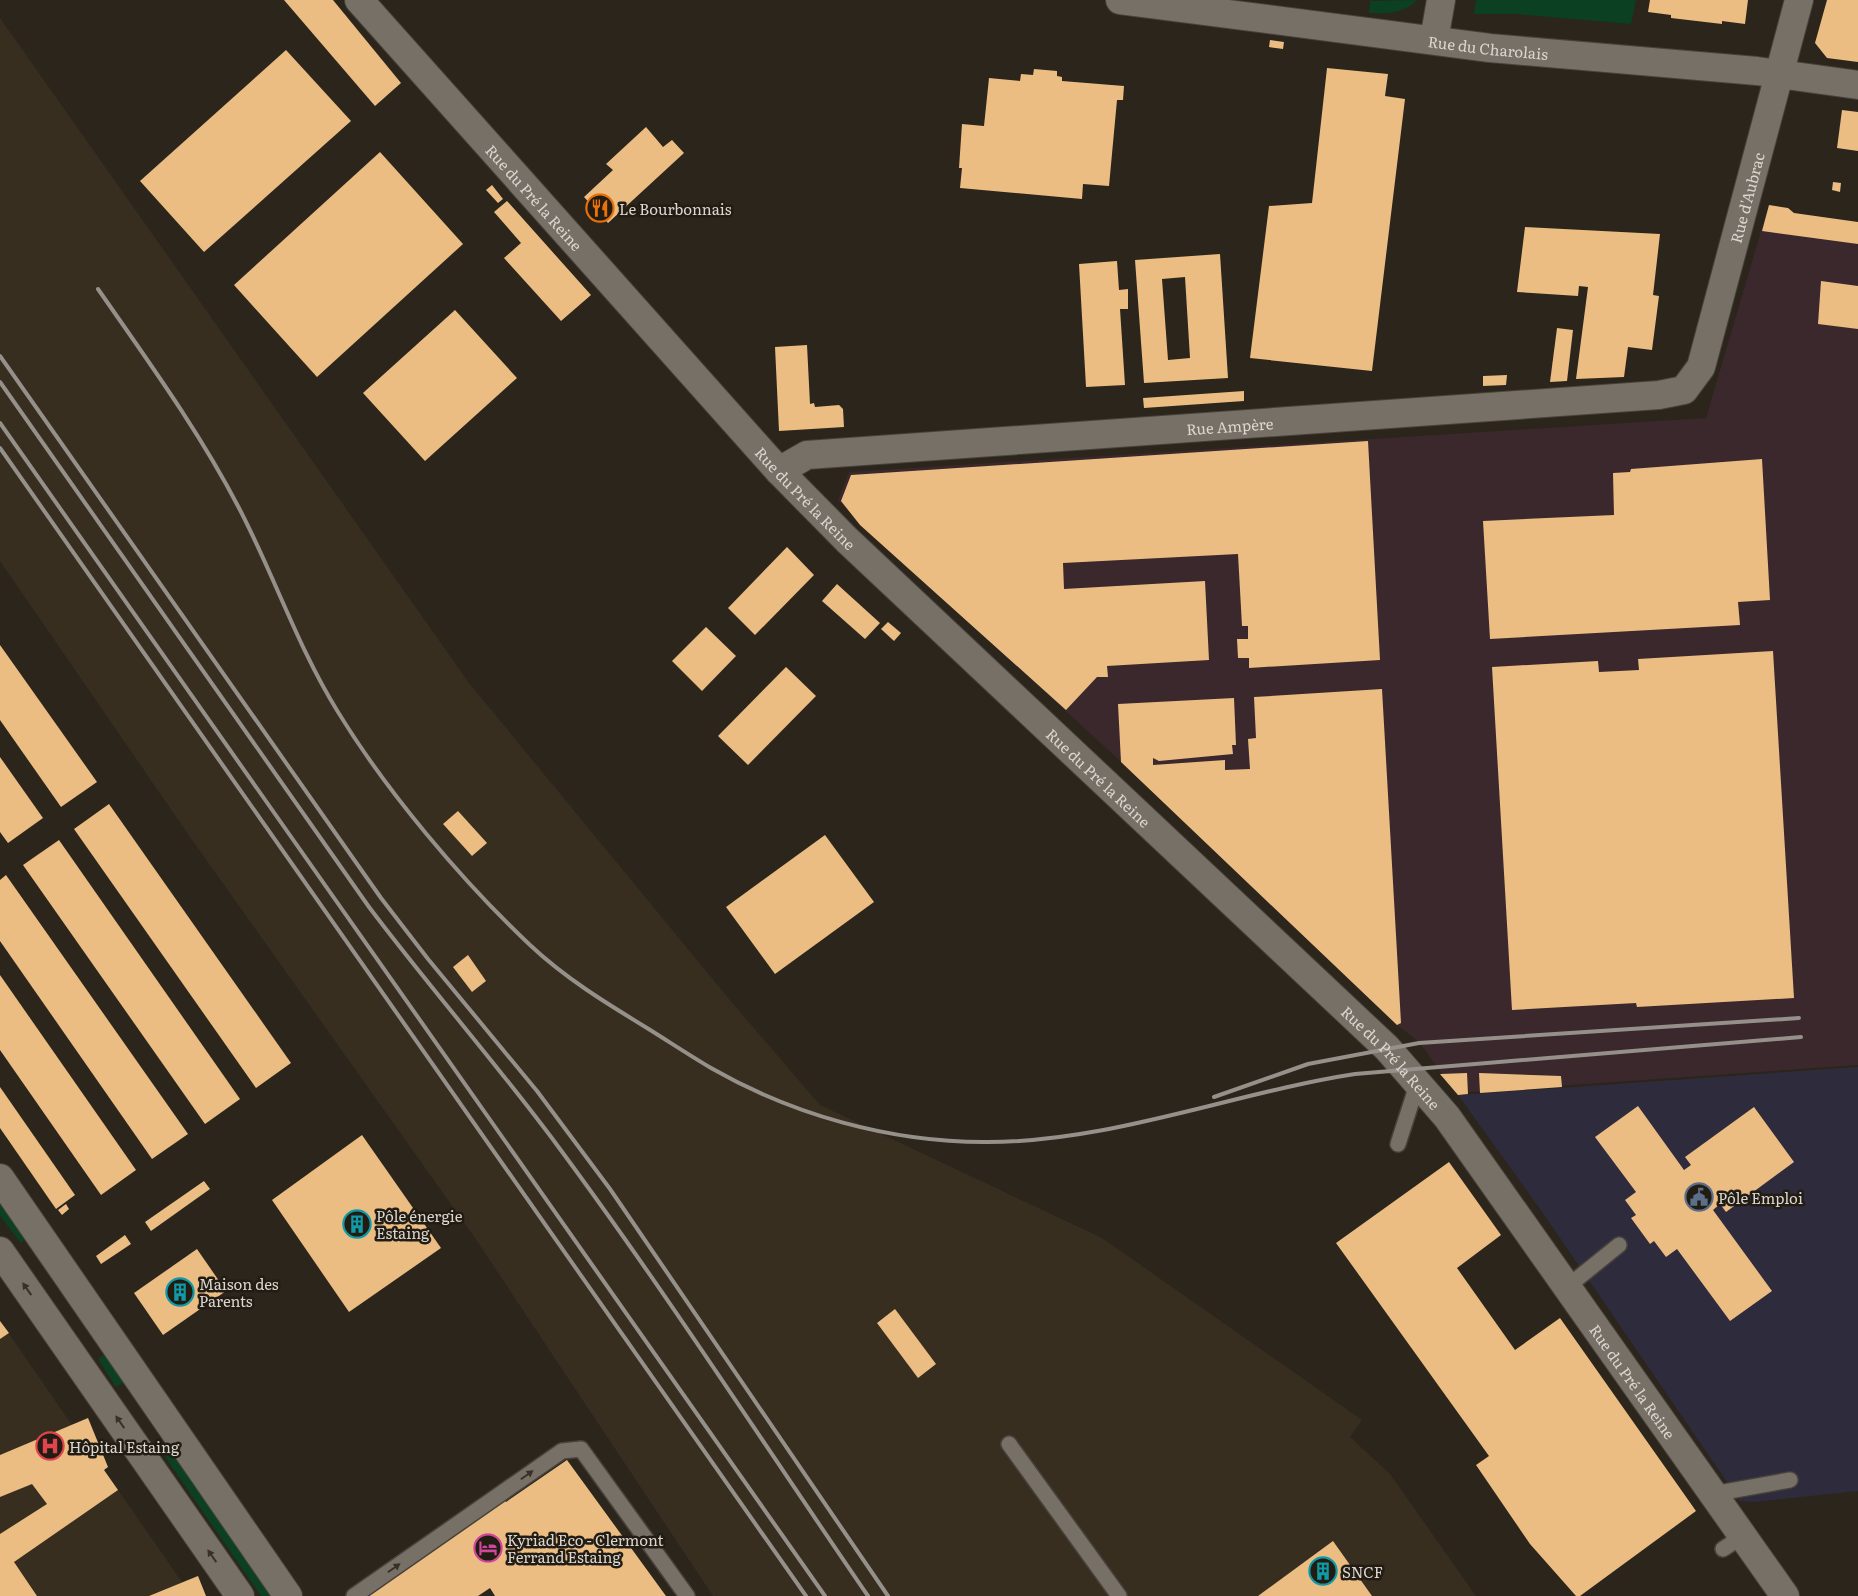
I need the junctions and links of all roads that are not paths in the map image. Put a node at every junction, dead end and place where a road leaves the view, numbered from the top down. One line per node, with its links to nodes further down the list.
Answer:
1 (359, 0): 9 (street, Rue du Pré la Reine)
2 (1120, 0): 5 (street, Rue du Charolais)
3 (1441, 0): 5 (street)
4 (1799, 0): 6 (street, Rue d'Aubrac)
5 (1434, 40): 6 (street, Rue du Charolais)
6 (1779, 74): 7 (street, Rue du Charolais); 8 (street, Rue d'Aubrac)
7 (1858, 85)
8 (1684, 390): 9 (street, Rue Ampère)
9 (779, 471): 10 (street, Rue du Pré la Reine)
10 (1418, 1082): 11 (lane); 15 (street, Rue du Pré la Reine)
11 (1398, 1144)
12 (0, 1178): 20 (street)
13 (1619, 1245): 15 (lane)
14 (0, 1251): 19 (street, one-way to 14)
15 (1567, 1287): 18 (street, Rue du Pré la Reine)
16 (1009, 1444): 23 (lane)
17 (1790, 1480): 18 (lane)
18 (1713, 1494): 24 (street, Rue du Pré la Reine)
19 (240, 1596)
20 (288, 1596)
21 (354, 1596): 22 (lane, one-way to 22)
22 (687, 1596)
23 (1119, 1596)
24 (1785, 1596)

